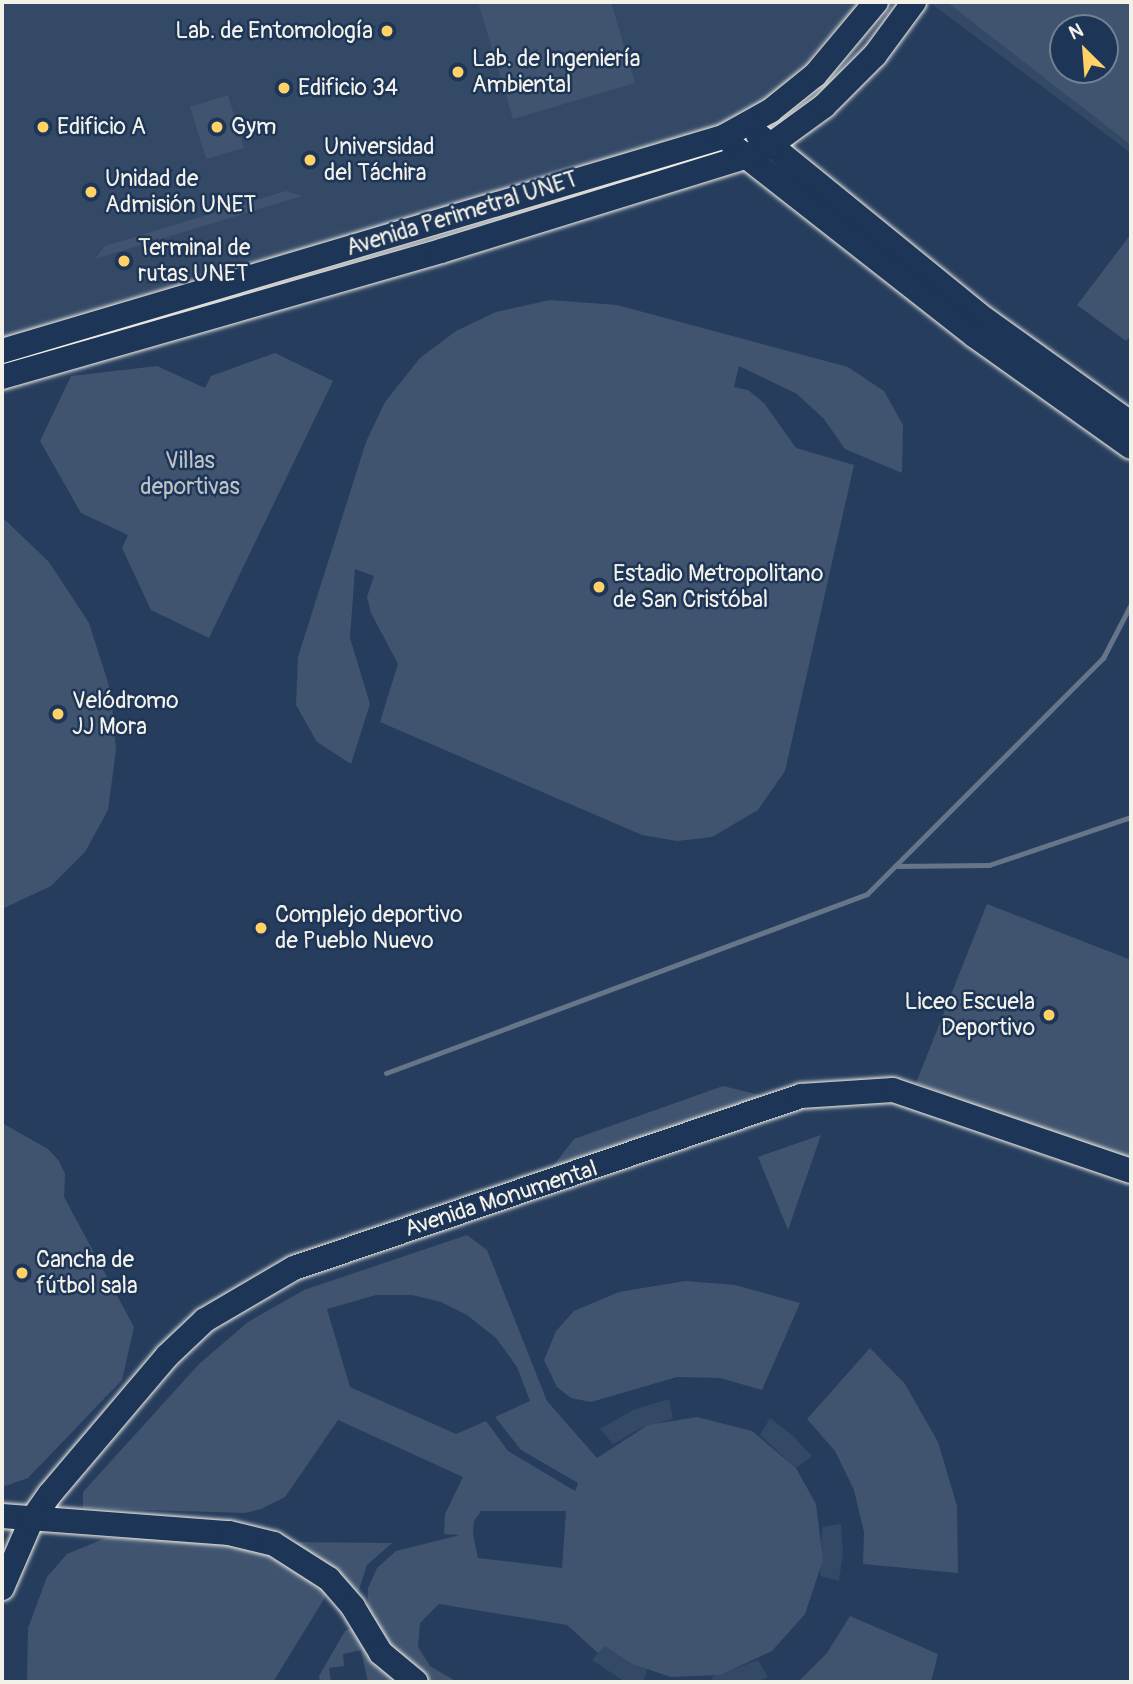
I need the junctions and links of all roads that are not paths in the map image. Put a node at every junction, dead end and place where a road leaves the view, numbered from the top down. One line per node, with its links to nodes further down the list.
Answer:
1 (876, 2): 3 (street, Avenida Perimetral UNET)
2 (914, 2): 5 (street)
3 (747, 125): 4 (street, Avenida Perimetral UNET); 5 (street)
4 (723, 137): 6 (street); 7 (street, Avenida Perimetral UNET)
5 (769, 146): 6 (street); 9 (street)
6 (745, 157): 8 (street); 10 (street)
7 (2, 351): 8 (street)
8 (6, 376)
9 (1131, 424)
10 (1131, 447)
11 (1131, 1171): 13 (street, Avenida Monumental)
12 (2, 1516): 13 (street)
13 (31, 1521): 14 (street, Avenida Monumental); 15 (street)
14 (2, 1588)
15 (416, 1682)

